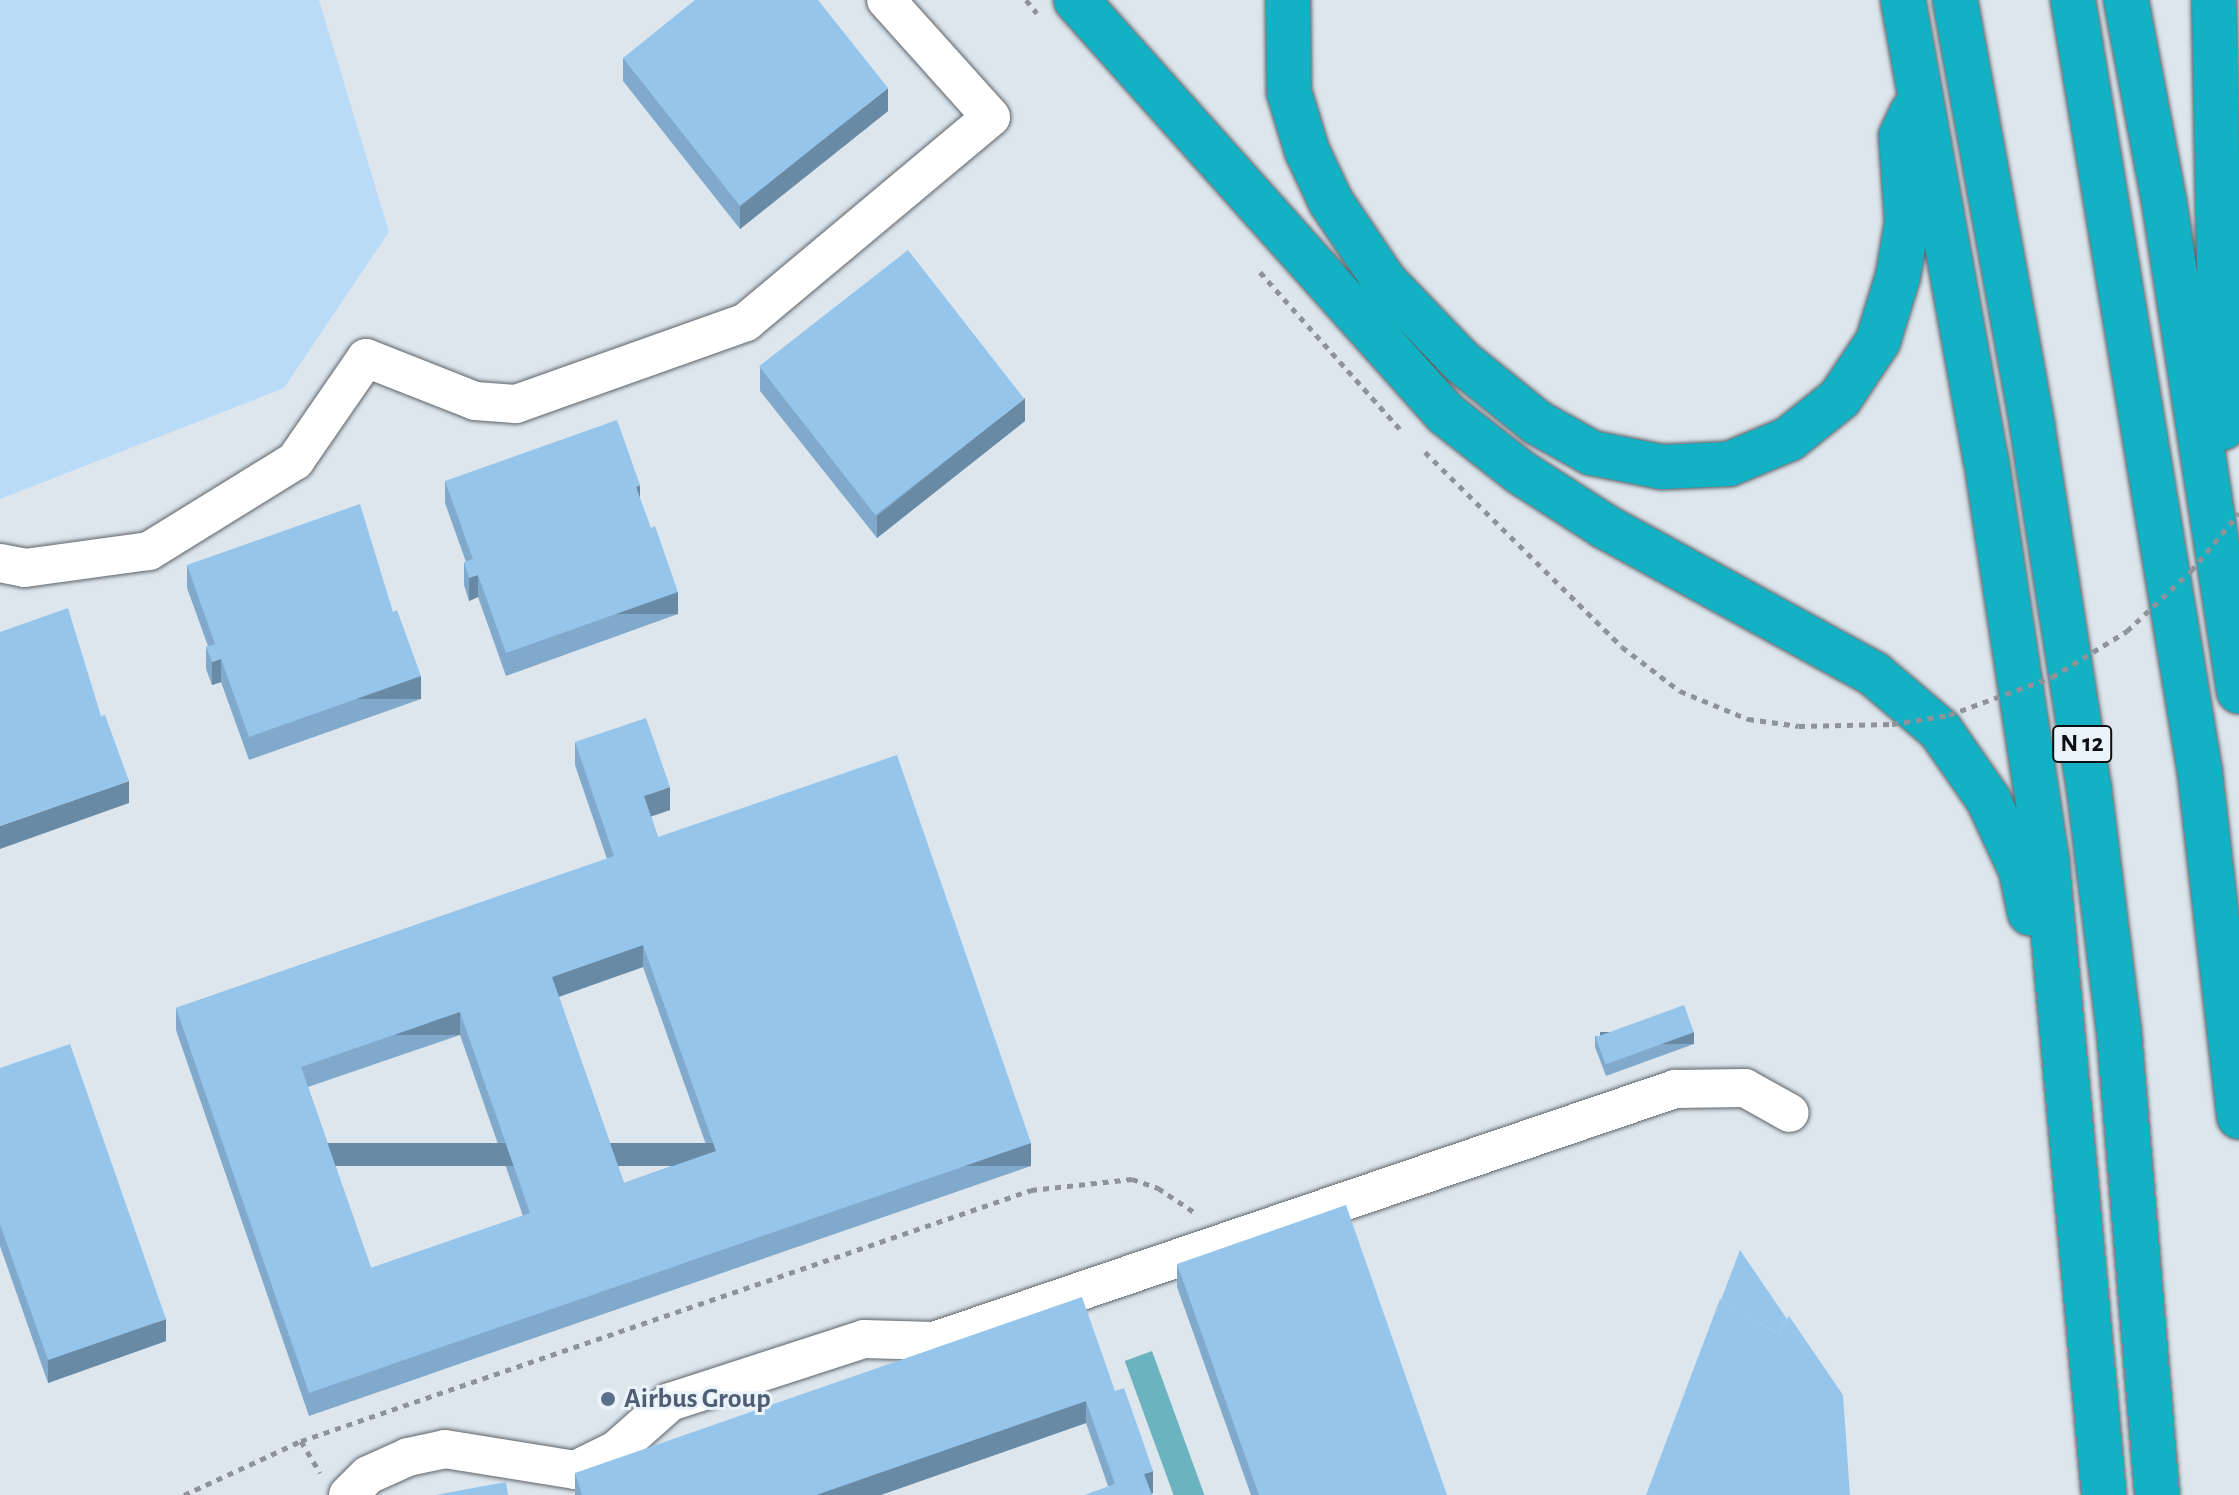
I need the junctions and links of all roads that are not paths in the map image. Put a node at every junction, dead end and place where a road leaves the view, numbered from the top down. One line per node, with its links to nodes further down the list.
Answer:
1 (886, 0): 11 (lane)
2 (1076, 0): 13 (highway)
3 (1288, 0): 9 (highway)
4 (1903, 0): 9 (highway)
5 (1955, 0): 18 (highway, N 12)
6 (2073, 0): 15 (highway)
7 (2126, 0): 10 (highway)
8 (2214, 0): 10 (highway)
9 (1921, 93): 13 (highway)
10 (2206, 467): 12 (highway)
11 (0, 563)
12 (2239, 691)
13 (2059, 959): 17 (highway)
14 (1790, 1113): 16 (lane)
15 (2239, 1117)
16 (336, 1488)
17 (2104, 1495)
18 (2157, 1495)

